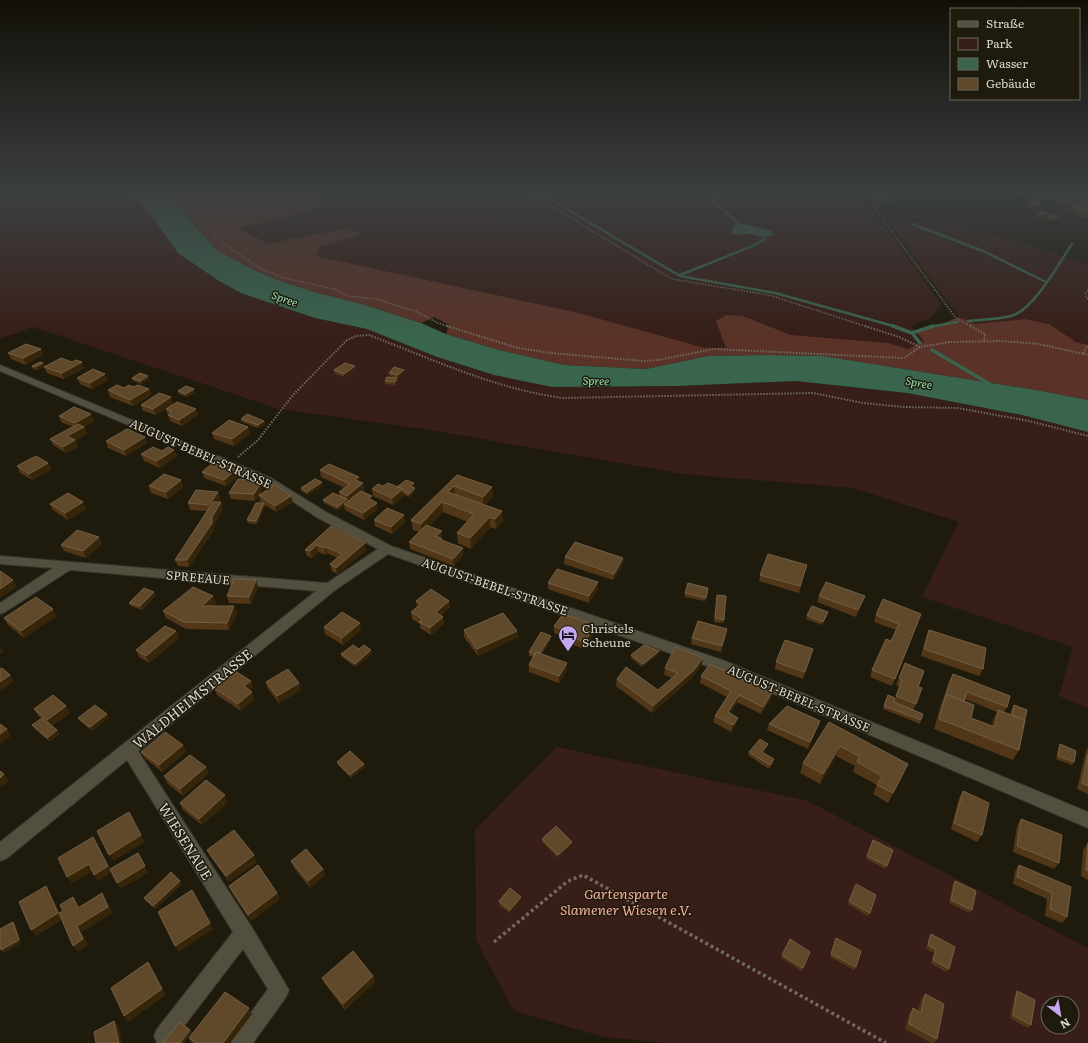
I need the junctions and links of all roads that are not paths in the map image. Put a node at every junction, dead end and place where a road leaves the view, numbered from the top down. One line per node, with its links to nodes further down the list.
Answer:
1 (0, 368): 2 (street, AUGUST-BEBEL-STRASSE)
2 (387, 549): 5 (street, WALDHEIMSTRASSE); 8 (street, AUGUST-BEBEL-STRASSE)
3 (0, 560): 4 (street, SPREEAUE)
4 (68, 565): 5 (street, SPREEAUE); 6 (street)
5 (329, 588): 7 (street, WALDHEIMSTRASSE)
6 (0, 609)
7 (128, 749): 9 (street, WALDHEIMSTRASSE); 10 (street, WIESENAUE)
8 (1088, 820)
9 (0, 853)
10 (244, 933): 11 (street); 12 (street, WIESENAUE)
11 (164, 1036)
12 (241, 1043)

